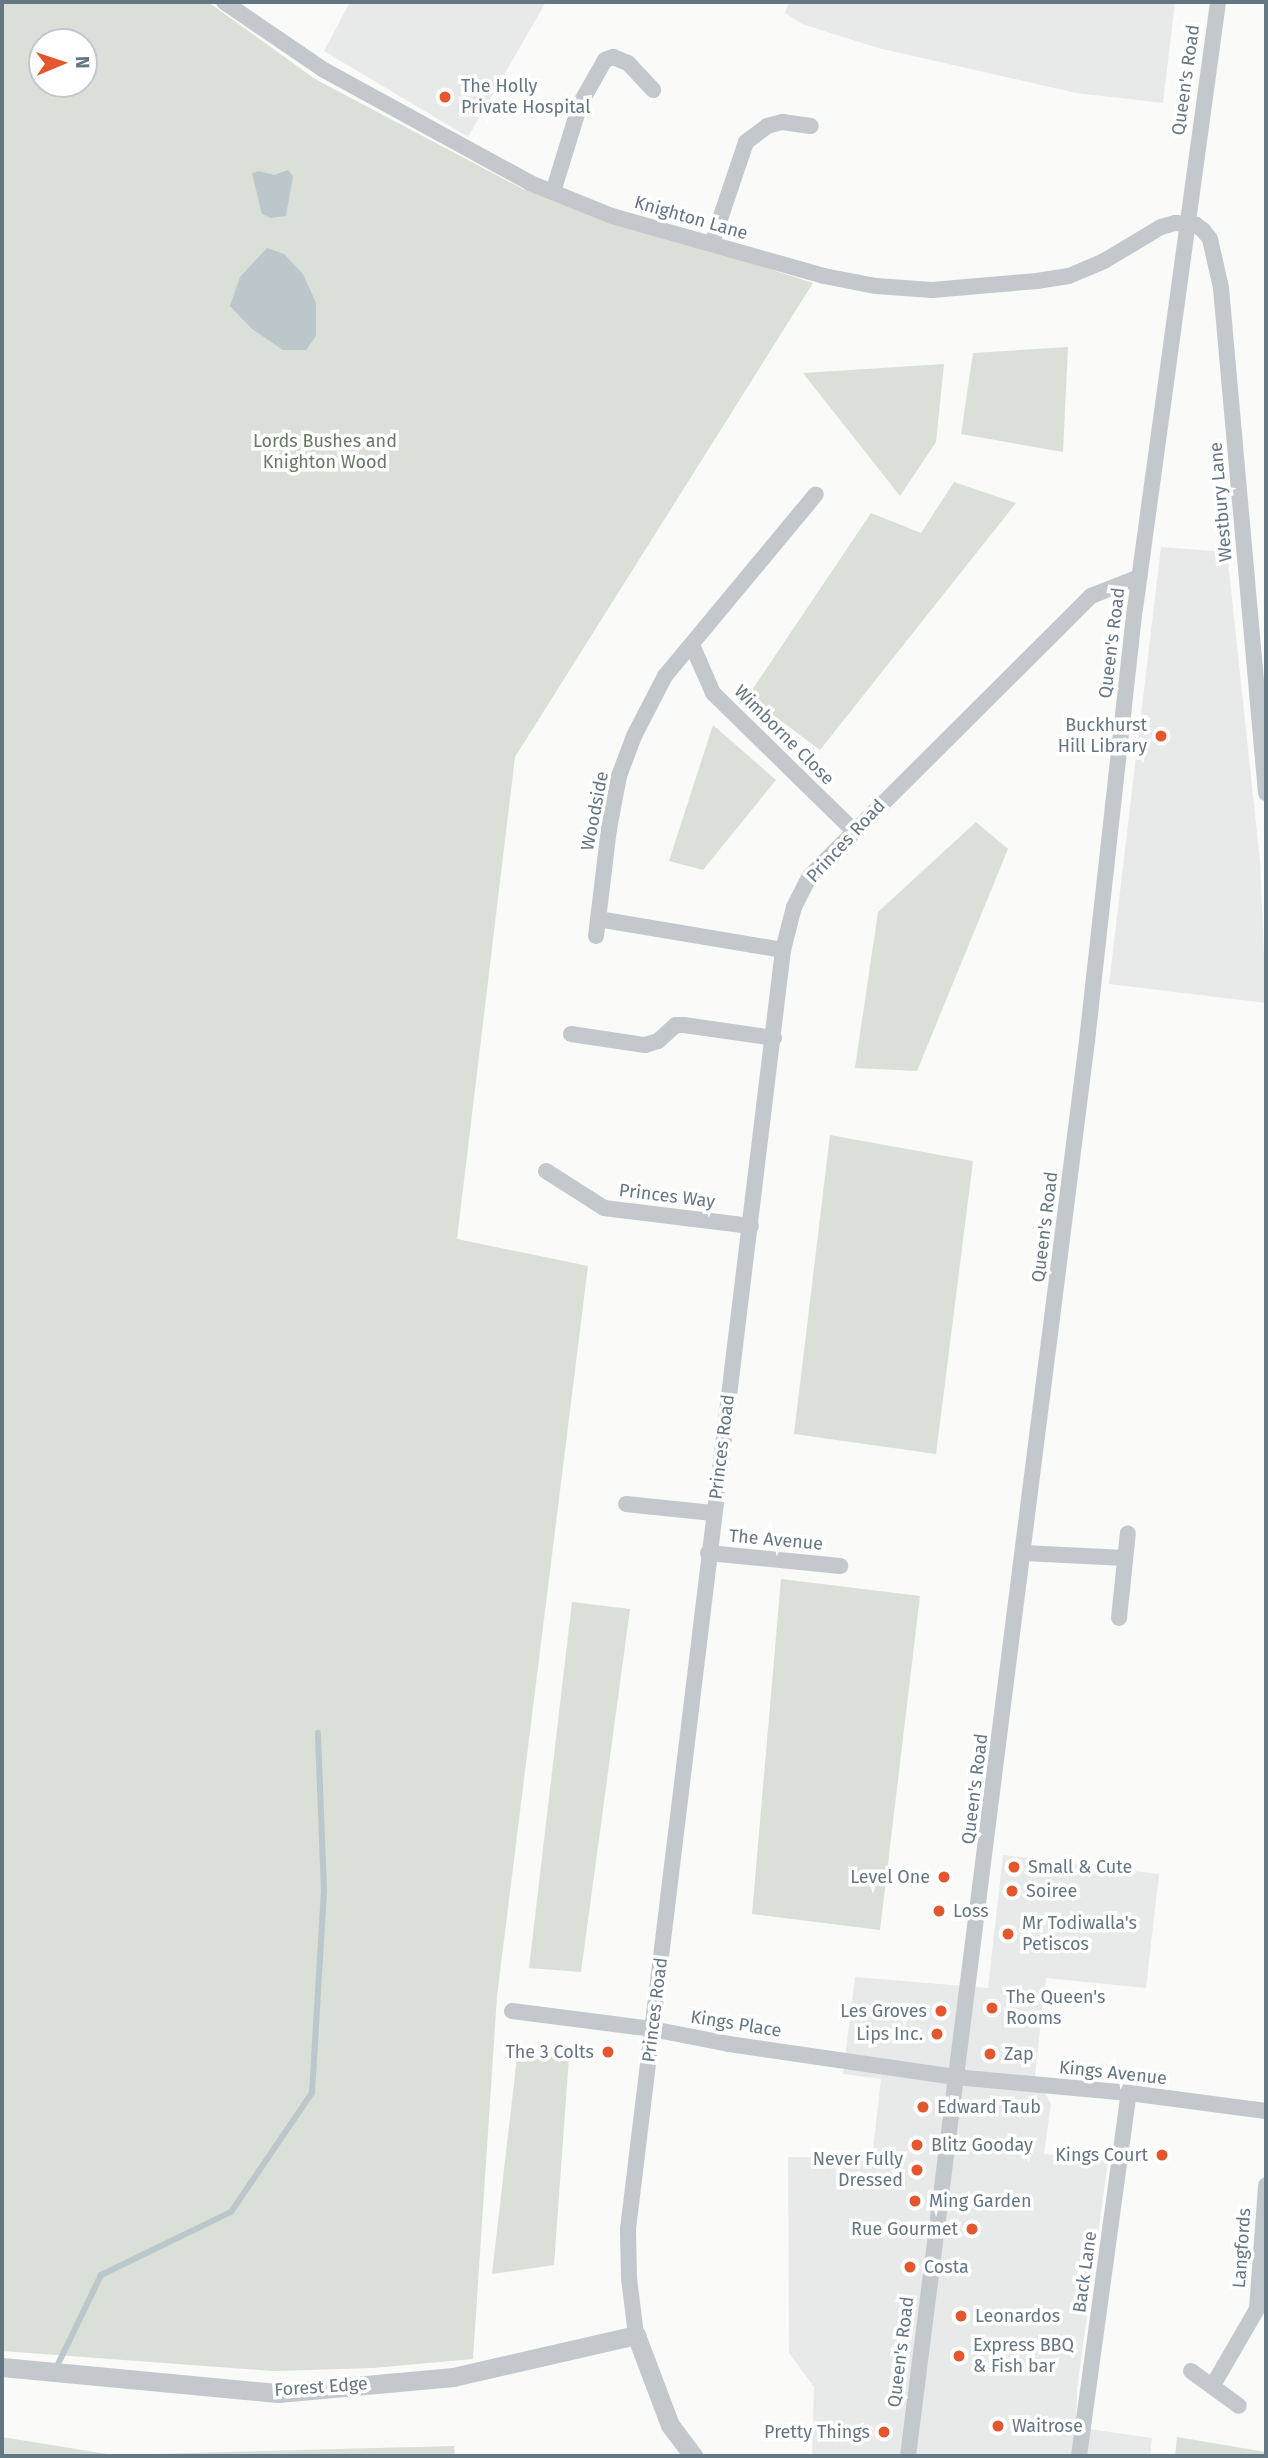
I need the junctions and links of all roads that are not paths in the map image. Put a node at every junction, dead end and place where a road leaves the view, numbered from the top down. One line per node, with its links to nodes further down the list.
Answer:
1 (224, 2): 5 (street, Knighton Lane)
2 (1218, 2): 6 (street, Queen's Road)
3 (653, 90): 5 (street)
4 (811, 126): 7 (street)
5 (553, 192): 7 (street, Knighton Lane)
6 (1186, 224): 7 (street, Knighton Lane); 9 (street, Queen's Road); 11 (street, Westbury Lane)
7 (712, 243)
8 (816, 494): 10 (street)
9 (1139, 577): 12 (street, Princes Road); 22 (street, Queen's Road)
10 (692, 645): 12 (street, Wimborne Close); 13 (street, Woodside)
11 (1266, 793)
12 (854, 831): 13 (street, Princes Road)
13 (783, 950): 15 (street, Princes Road)
14 (571, 1034): 15 (street)
15 (774, 1038): 17 (street, Princes Road)
16 (546, 1171): 17 (street, Princes Way)
17 (751, 1226): 19 (street, Princes Road)
18 (626, 1504): 19 (street)
19 (713, 1513): 21 (street, Princes Road)
20 (1128, 1533): 23 (street)
21 (708, 1553): 24 (street, The Avenue); 27 (street, Princes Road)
22 (1024, 1553): 23 (street); 28 (street, Queen's Road)
23 (1125, 1558): 25 (street)
24 (839, 1566)
25 (1119, 1618)
26 (512, 2011): 27 (street, Kings Place)
27 (652, 2029): 28 (street, Kings Place); 32 (street, Princes Road)
28 (954, 2077): 29 (street, Kings Avenue); 38 (street, Queen's Road)
29 (1129, 2093): 30 (street, Kings Avenue); 39 (street, Back Lane)
30 (1266, 2111)
31 (1266, 2185): 35 (street, Langfords)
32 (636, 2334): 33 (street, Forest Edge); 37 (street, Princes Road)
33 (2, 2367)
34 (1191, 2371): 35 (street)
35 (1213, 2385): 36 (street)
36 (1239, 2406)
37 (693, 2456)
38 (908, 2456)
39 (1079, 2456)

